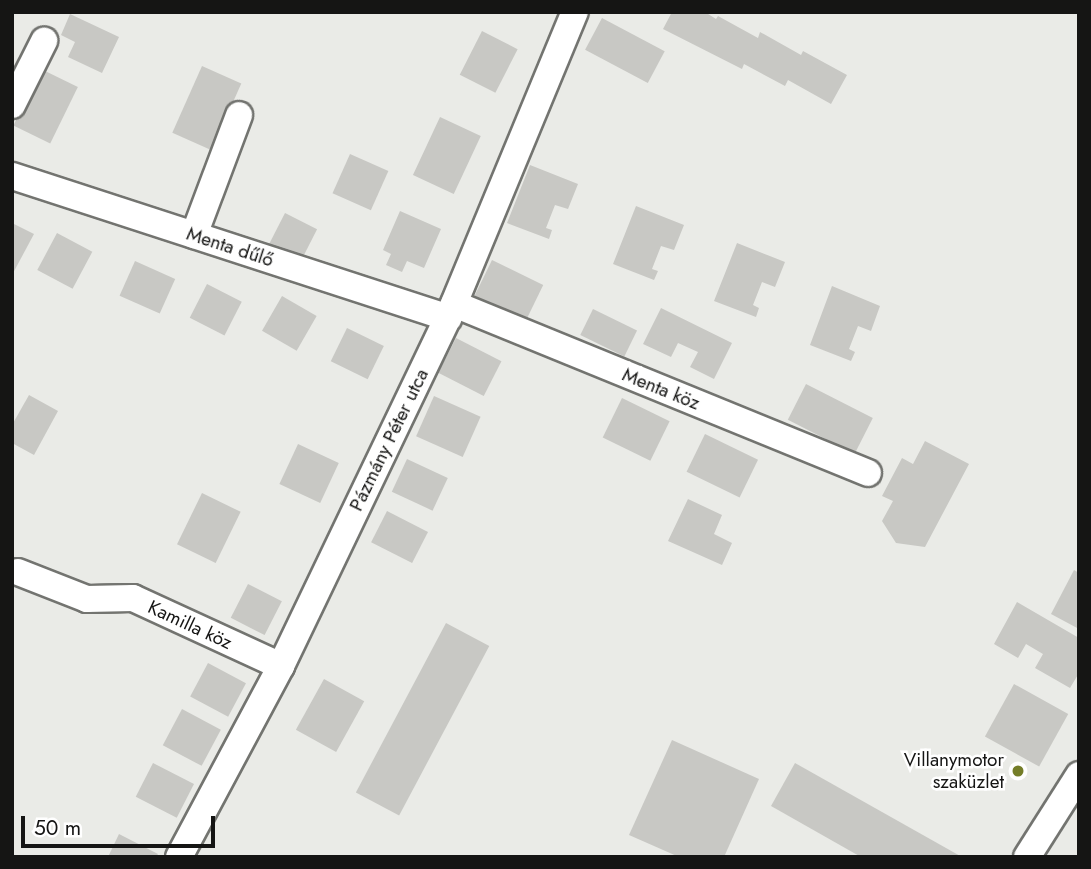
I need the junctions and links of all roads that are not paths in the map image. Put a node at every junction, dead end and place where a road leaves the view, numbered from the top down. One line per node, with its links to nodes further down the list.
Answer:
1 (575, 12): 7 (street, Pázmány Péter utca)
2 (44, 41): 3 (street)
3 (12, 105)
4 (239, 116): 6 (street)
5 (12, 176): 6 (street, Menta dűlő)
6 (194, 235): 7 (street, Menta dűlő)
7 (451, 311): 8 (street, Menta köz); 10 (street, Pázmány Péter utca)
8 (868, 474)
9 (18, 572): 10 (street, Kamilla köz)
10 (281, 666): 12 (street, Pázmány Péter utca)
11 (1079, 775): 13 (street)
12 (180, 857)
13 (1027, 857)

